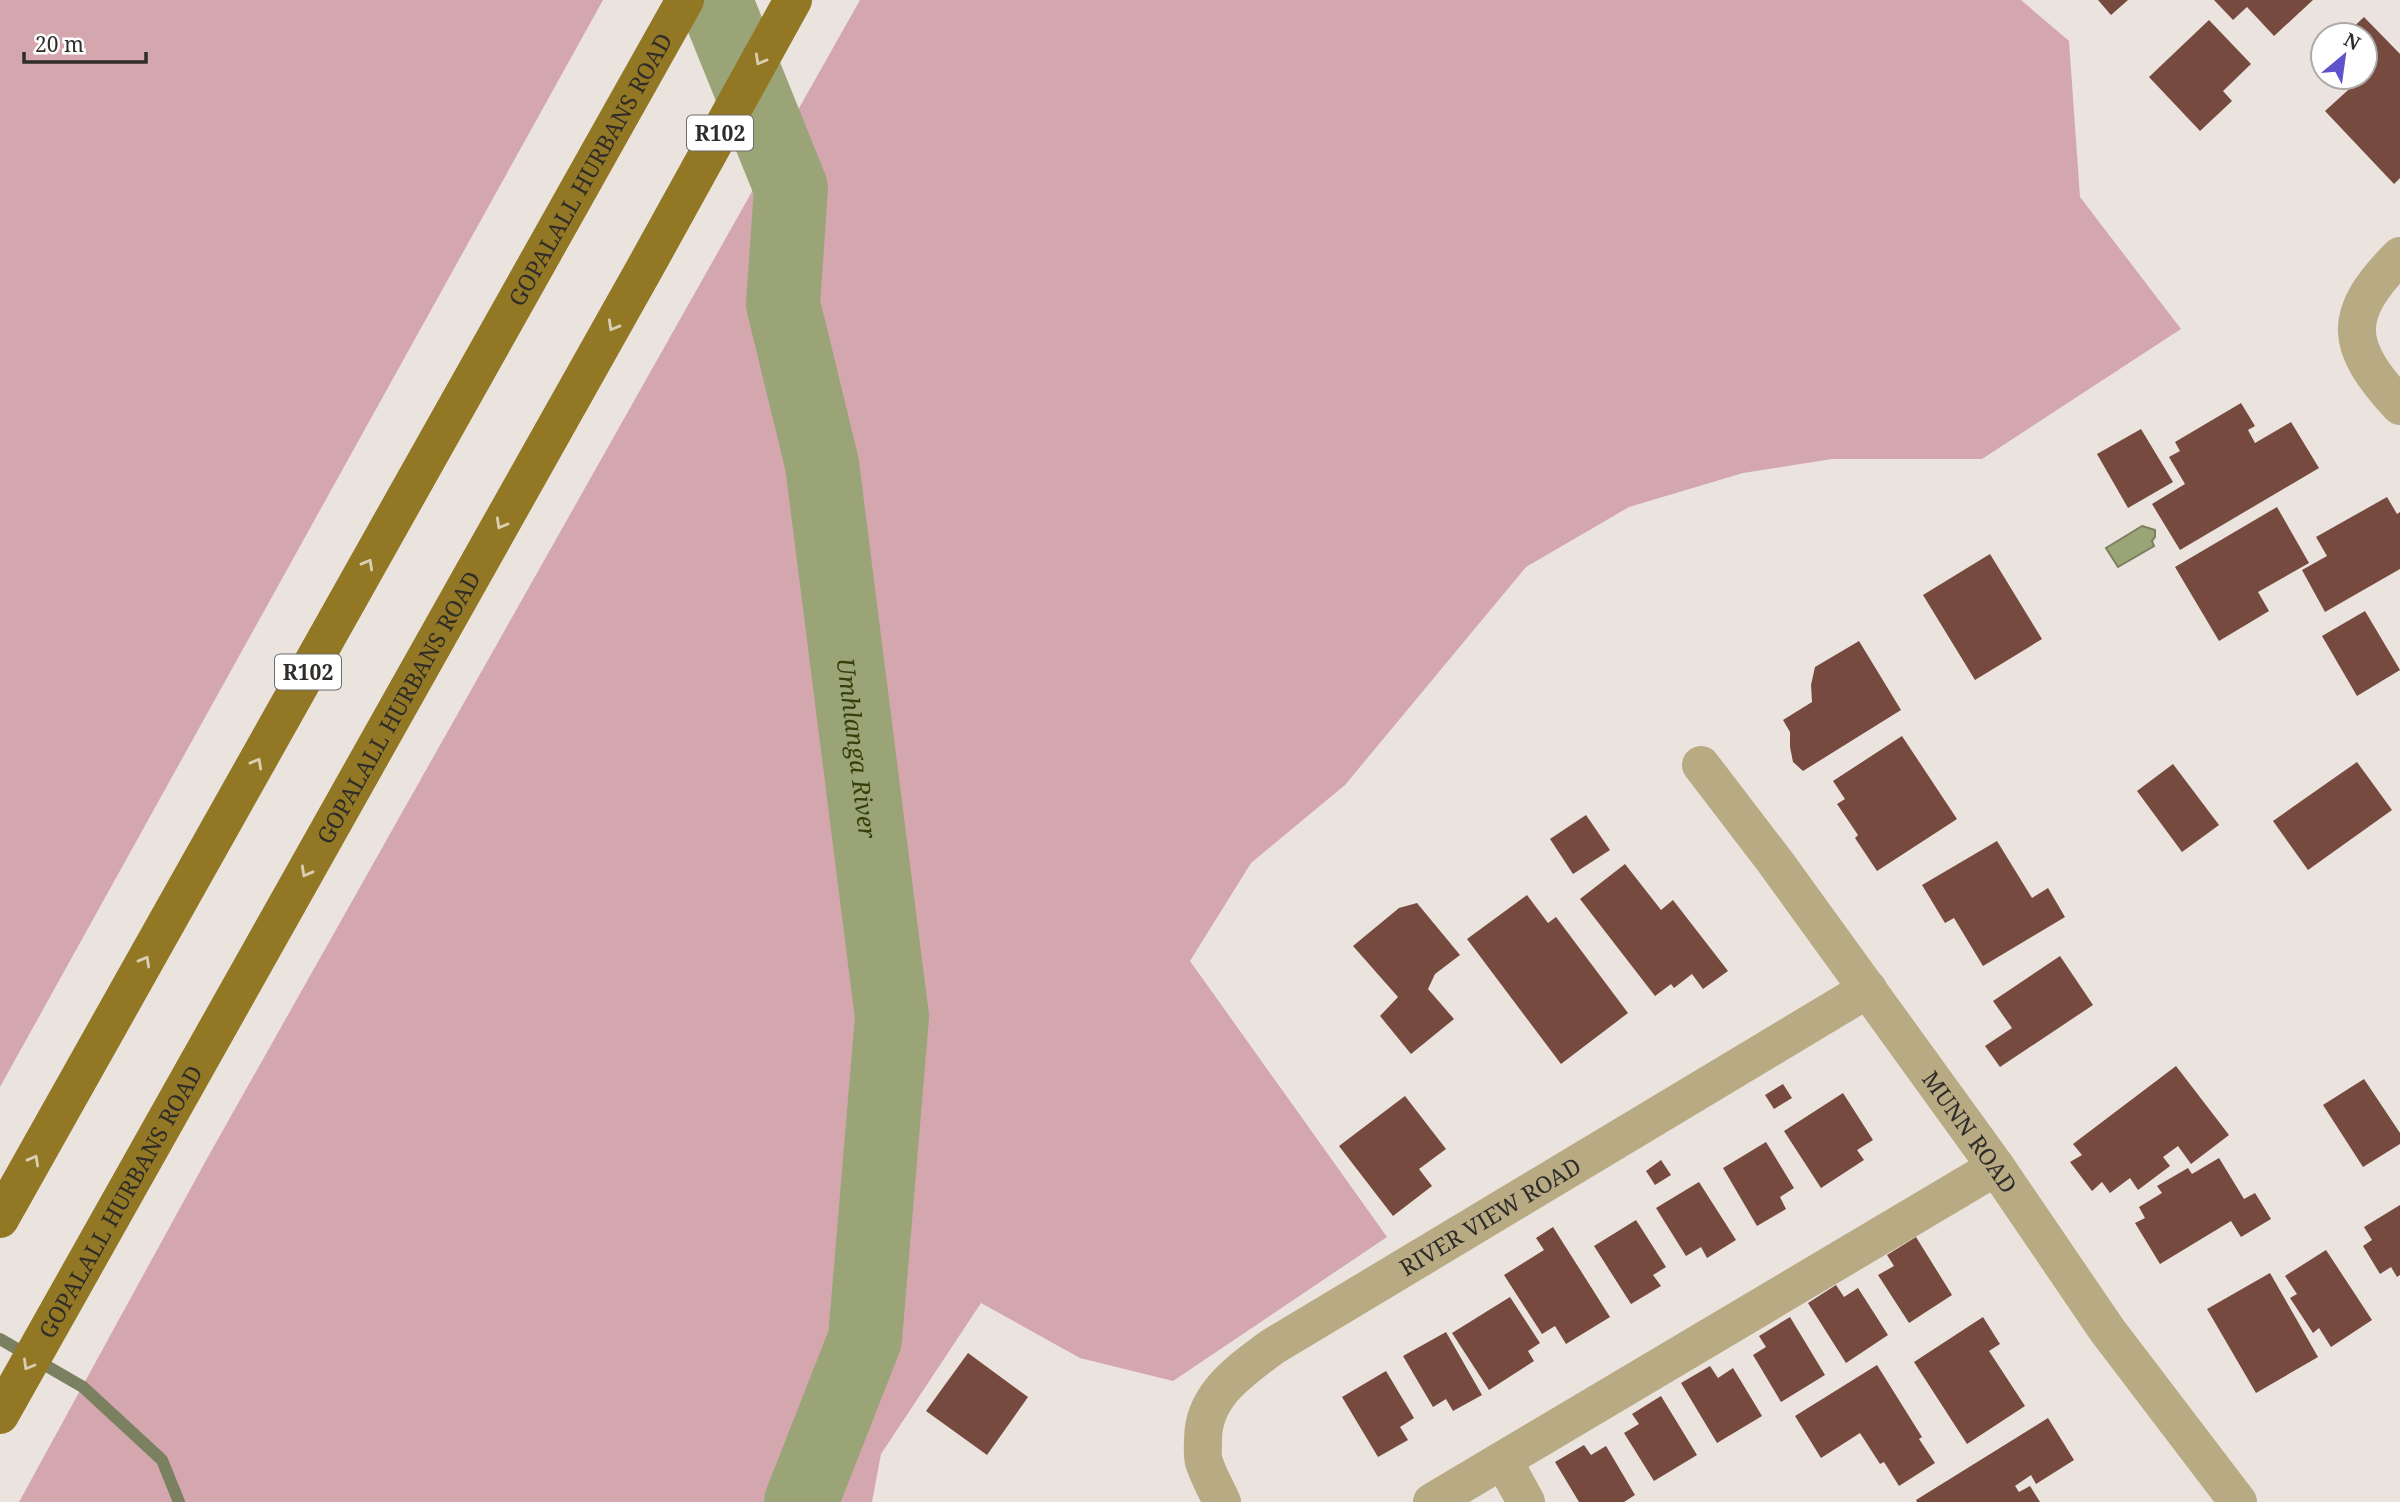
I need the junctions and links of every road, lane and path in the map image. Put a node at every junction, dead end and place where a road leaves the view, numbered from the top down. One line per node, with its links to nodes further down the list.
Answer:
1 (685, 0): 8 (main road, GOPALALL HURBANS ROAD / R102, one-way to 1)
2 (793, 0): 9 (main road, GOPALALL HURBANS ROAD / R102, one-way to 9)
3 (2400, 256): 4 (street)
4 (2389, 394)
5 (1701, 765): 6 (street, MUNN ROAD)
6 (1868, 989): 7 (street, MUNN ROAD); 11 (street, RIVER VIEW ROAD)
7 (1996, 1167): 10 (street); 14 (street, MUNN ROAD)
8 (0, 1219)
9 (2, 1412)
10 (1503, 1460): 12 (street); 13 (street)
11 (1222, 1502)
12 (1432, 1502)
13 (1526, 1502)
14 (2238, 1502)

